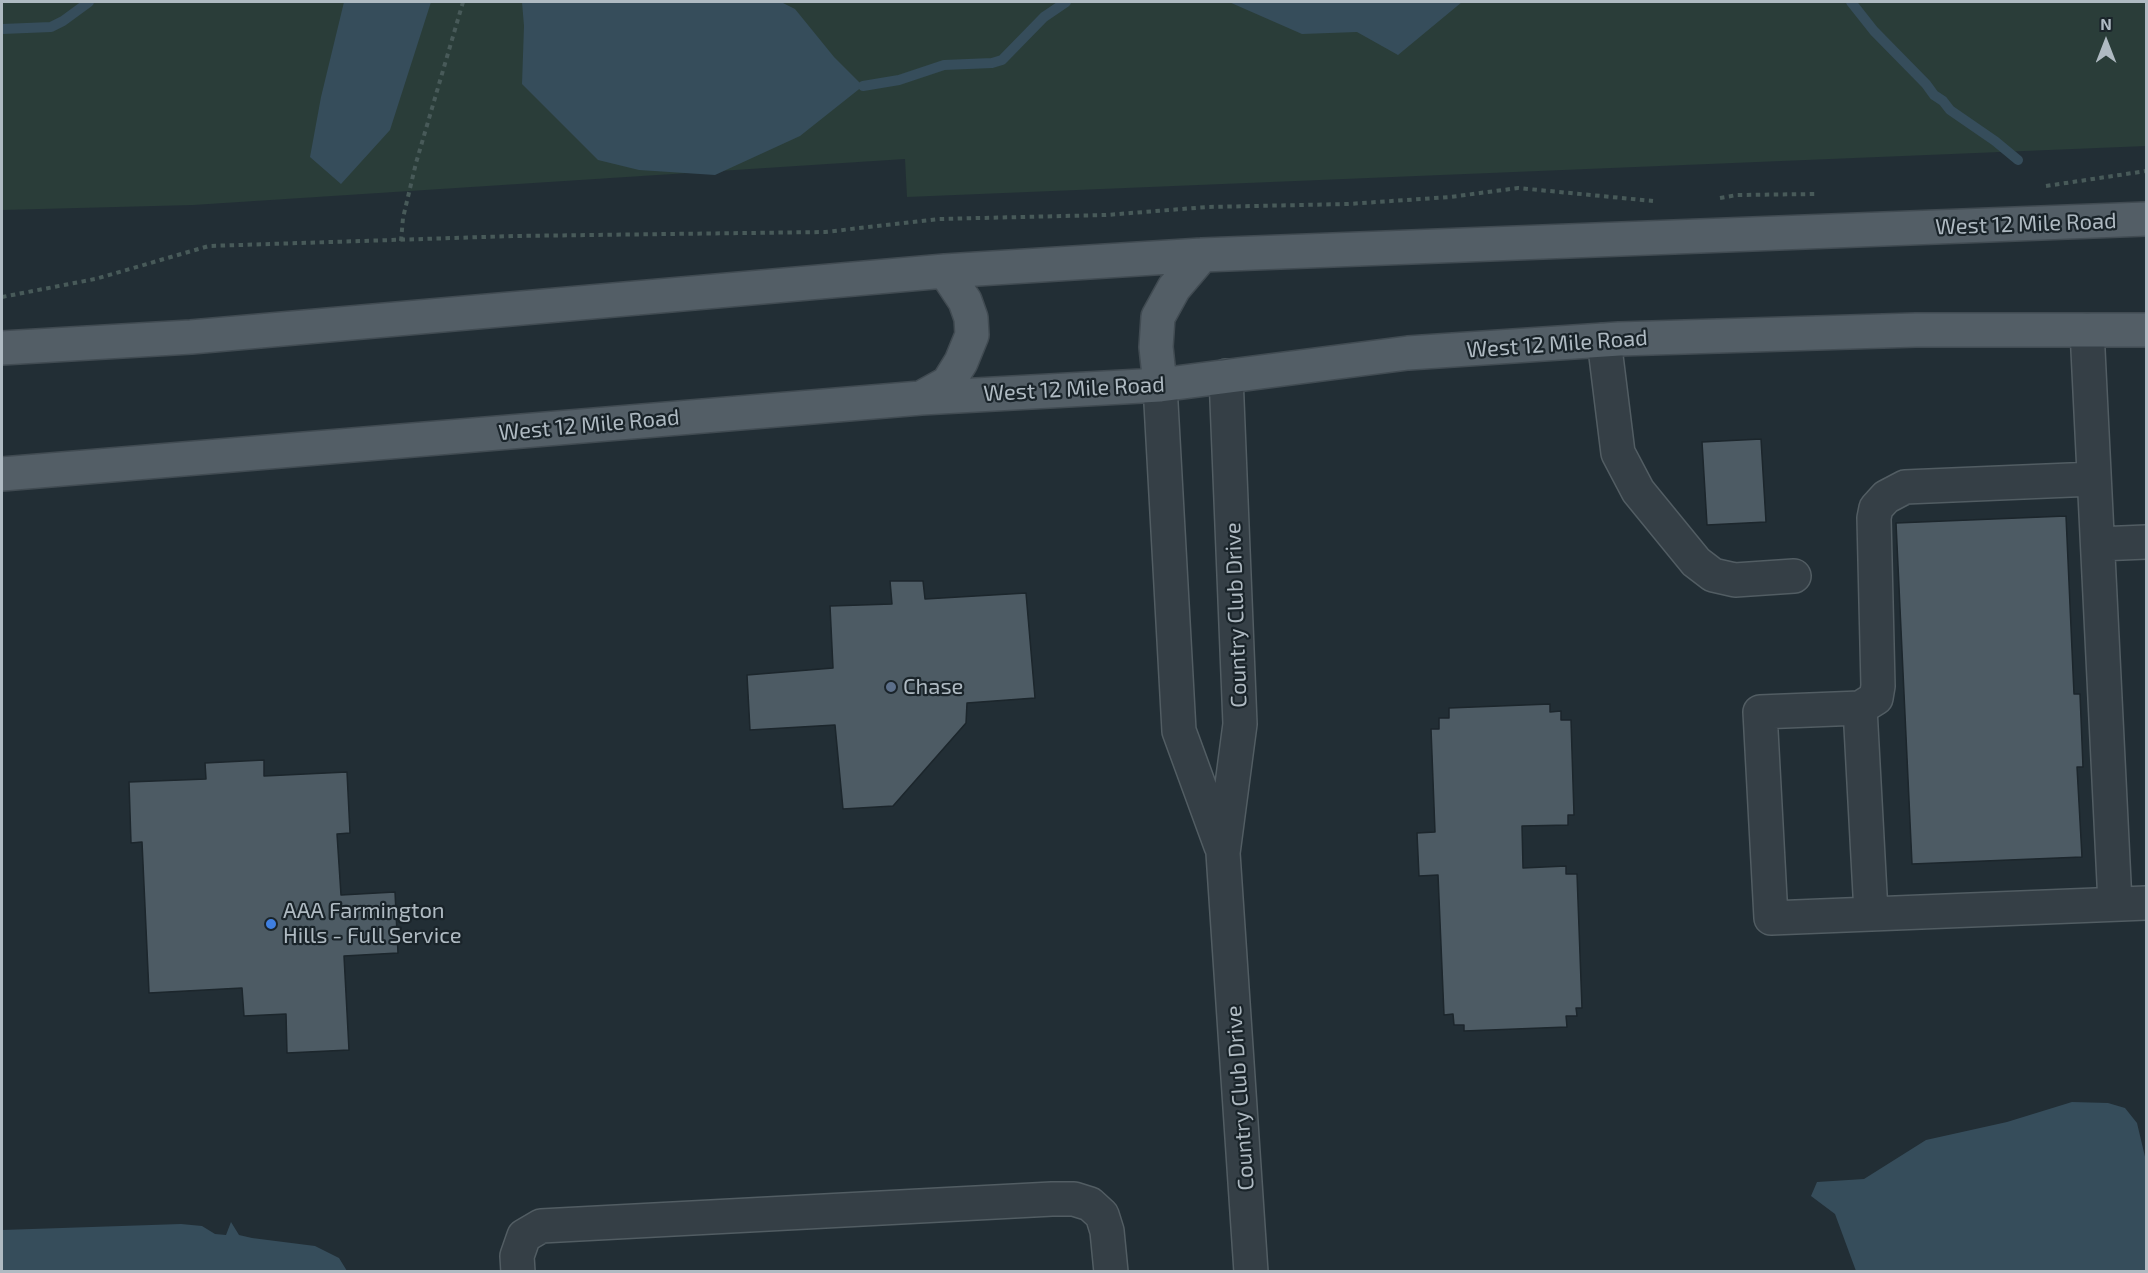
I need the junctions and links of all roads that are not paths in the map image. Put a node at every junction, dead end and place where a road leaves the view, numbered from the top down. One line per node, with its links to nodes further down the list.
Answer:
1 (2146, 219): 2 (main road, West 12 Mile Road)
2 (1202, 255): 3 (main road, West 12 Mile Road); 9 (main road)
3 (945, 272): 7 (main road, West 12 Mile Road); 10 (main road)
4 (2087, 330): 5 (main road, West 12 Mile Road); 6 (main road, West 12 Mile Road); 12 (street)
5 (2146, 330)
6 (1604, 340): 8 (main road, West 12 Mile Road); 15 (street)
7 (2, 348)
8 (1226, 376): 9 (main road, West 12 Mile Road); 17 (street, Country Club Drive)
9 (1160, 385): 10 (main road, West 12 Mile Road); 17 (street, Country Club Drive)
10 (921, 398): 11 (main road, West 12 Mile Road)
11 (2, 474)
12 (2094, 479): 14 (street); 16 (street)
13 (2146, 542): 14 (street)
14 (2097, 544): 18 (street)
15 (1794, 576)
16 (1860, 708): 19 (street); 19 (street)
17 (1223, 853): 22 (street, Country Club Drive)
18 (2131, 903): 19 (street)
19 (1871, 914)
20 (518, 1272): 21 (street)
21 (1111, 1272)
22 (1251, 1272)

